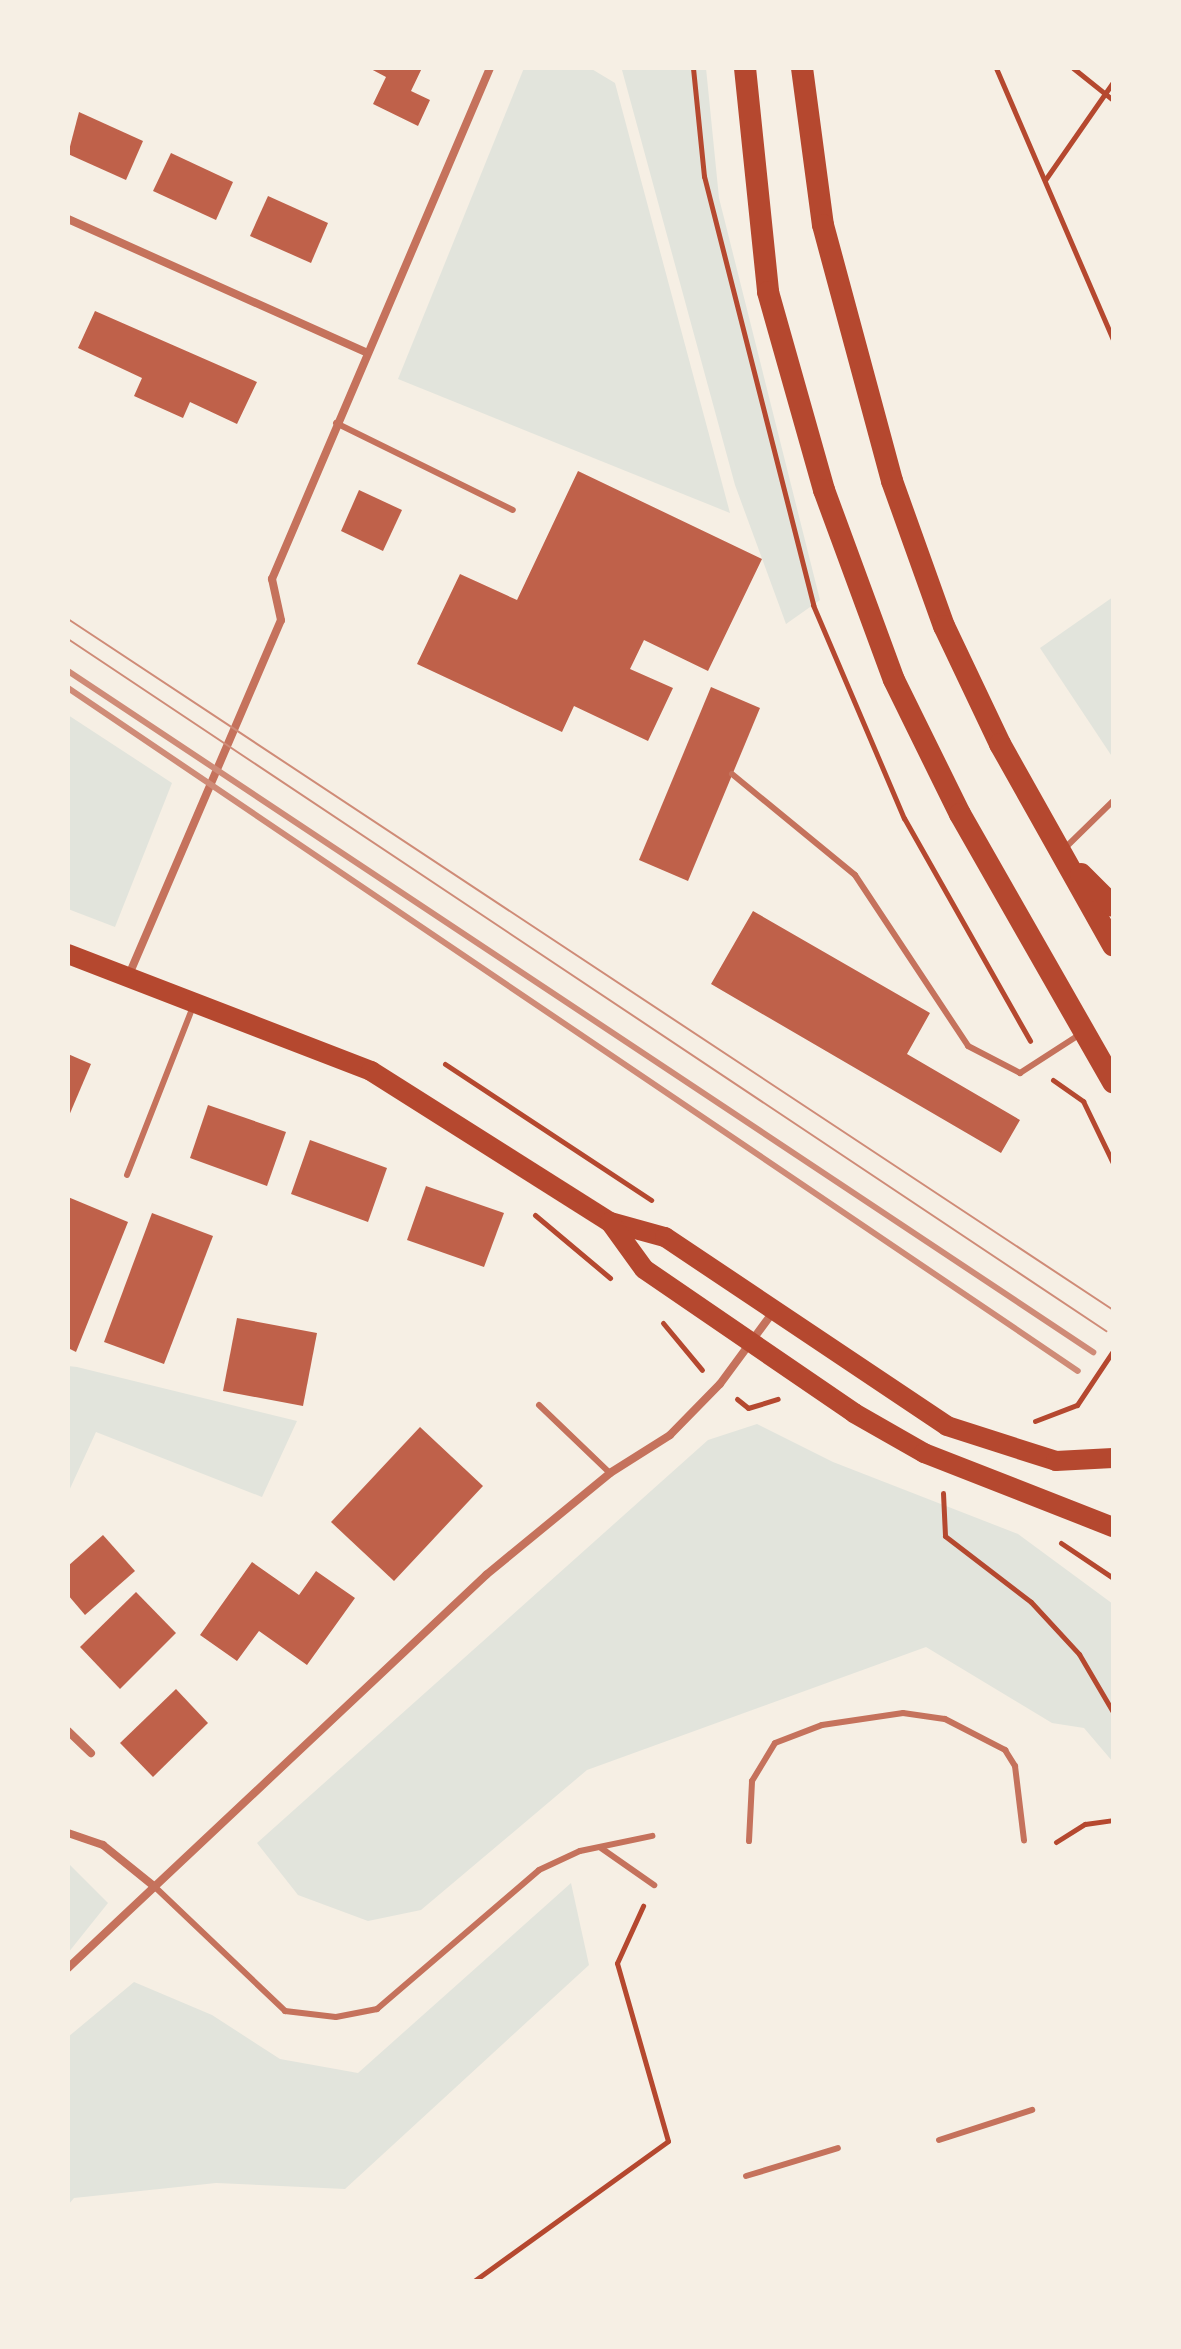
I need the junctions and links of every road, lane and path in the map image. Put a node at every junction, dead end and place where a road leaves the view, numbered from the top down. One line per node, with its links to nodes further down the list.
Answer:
1 (490, 68): 12 (street)
2 (745, 68): 23 (highway)
3 (802, 68): 17 (highway)
4 (996, 68): 9 (path)
5 (1073, 68): 7 (path)
6 (1113, 82): 7 (path)
7 (1105, 94): 8 (path); 9 (path)
8 (1113, 100)
9 (1045, 180): 11 (path)
10 (68, 219): 12 (street)
11 (1113, 340)
12 (367, 353): 13 (street)
13 (336, 423): 14 (lane); 21 (street)
14 (513, 510)
15 (732, 774): 23 (lane)
16 (1113, 801): 17 (lane)
17 (1060, 854): 18 (highway); 19 (highway)
18 (1113, 906)
19 (1113, 945)
20 (68, 954): 21 (main road)
21 (127, 977): 22 (main road)
22 (196, 999): 28 (lane); 31 (main road)
23 (1083, 1033): 26 (highway)
24 (445, 1064): 30 (path)
25 (1052, 1079): 27 (path)
26 (1113, 1082)
27 (1113, 1163)
28 (127, 1175)
29 (526, 1208): 32 (path)
30 (667, 1210)
31 (610, 1222): 33 (main road); 34 (main road)
32 (576, 1249)
33 (773, 1312): 34 (street); 40 (main road)
34 (749, 1344): 41 (street); 43 (main road)
35 (1113, 1351): 39 (path)
36 (783, 1399): 38 (path)
37 (539, 1405): 41 (lane)
38 (748, 1408)
39 (1028, 1421)
40 (1113, 1458)
41 (610, 1473): 55 (street)
42 (944, 1488): 44 (path)
43 (1107, 1519)
44 (1113, 1712)
45 (68, 1731): 46 (street)
46 (91, 1753)
47 (1113, 1820): 52 (path)
48 (68, 1833): 55 (street)
49 (652, 1836): 53 (lane)
50 (1024, 1840): 51 (lane)
51 (749, 1841)
52 (1056, 1842)
53 (601, 1848): 54 (lane); 55 (lane)
54 (654, 1885): 61 (path)
55 (155, 1887): 56 (street)
56 (68, 1968)
57 (1032, 2110): 58 (lane)
58 (939, 2140)
59 (838, 2148): 60 (lane)
60 (746, 2176)
61 (474, 2281)

